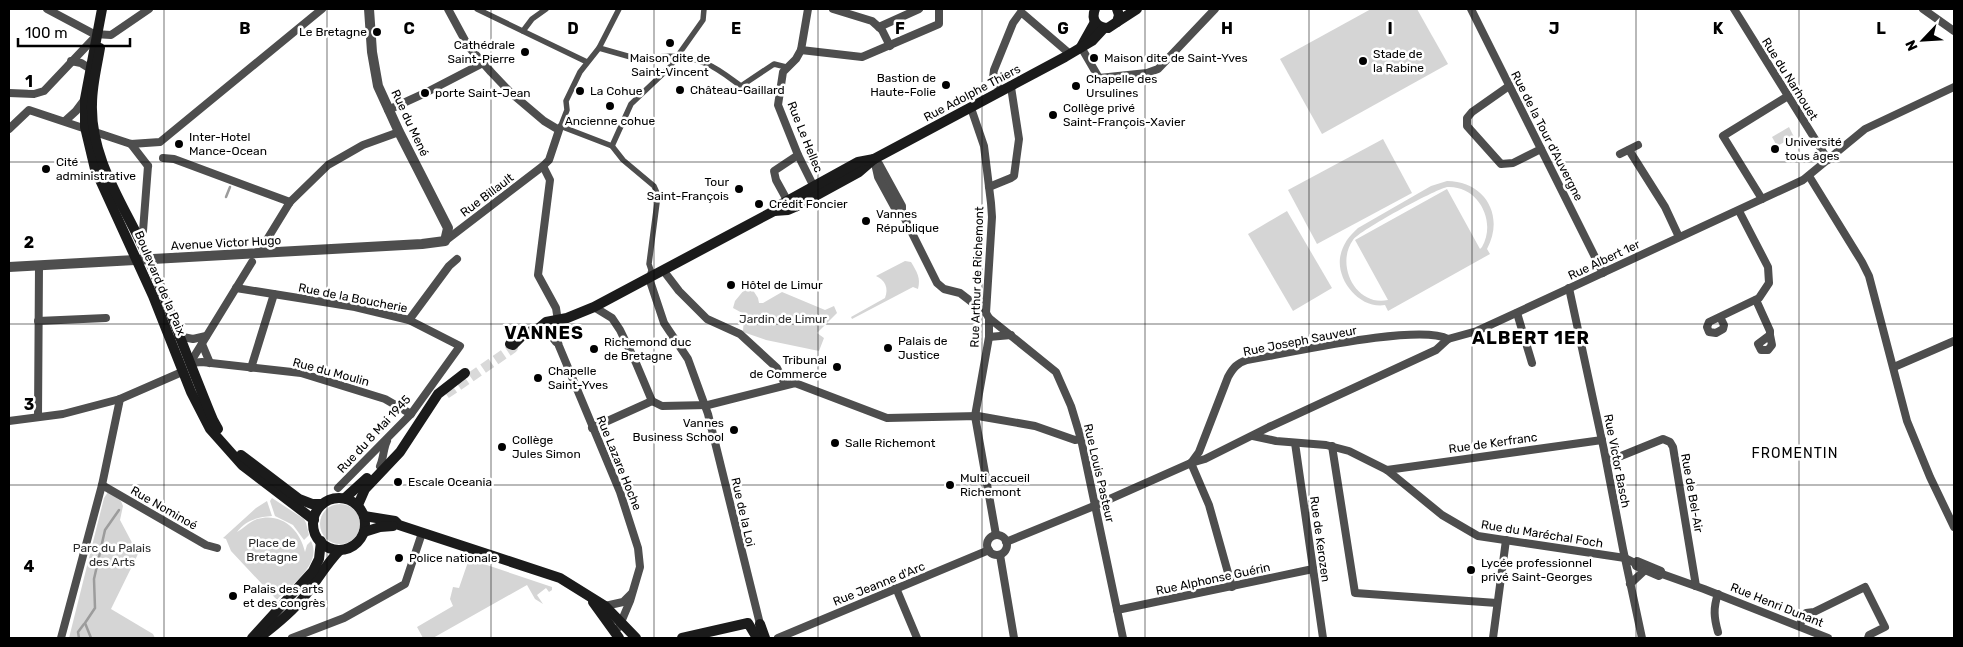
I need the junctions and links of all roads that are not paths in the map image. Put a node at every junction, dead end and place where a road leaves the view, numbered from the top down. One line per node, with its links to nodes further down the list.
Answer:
1 (47, 9): 29 (street)
2 (102, 9): 29 (main road, Boulevard de la Paix)
3 (108, 9): 29 (main road, Boulevard de la Paix)
4 (149, 9): 29 (street)
5 (322, 9): 56 (street)
6 (369, 9): 50 (street, Rue du Mené)
7 (448, 9): 38 (street)
8 (478, 9): 28 (street)
9 (546, 9): 28 (street)
10 (619, 9): 32 (street)
11 (704, 9): 35 (street)
12 (833, 9): 25 (street)
13 (919, 9): 25 (street)
14 (939, 9): 30 (street)
15 (1095, 9): 23 (main road)
16 (1117, 9): 24 (main road)
17 (1136, 9): 24 (main road, Rue Adolphe Thiers)
18 (1215, 9): 31 (street)
19 (1471, 9): 41 (street, Rue de la Tour d'Auvergne)
20 (1734, 9): 46 (street, Rue du Narhouet)
21 (1923, 9): 27 (street)
22 (807, 11): 33 (street)
23 (1095, 22): 26 (main road); 31 (main road)
24 (1117, 22): 26 (main road, Rue Adolphe Thiers)
25 (879, 27): 30 (street)
26 (1104, 28): 31 (main road, Rue Adolphe Thiers)
27 (1954, 30)
28 (524, 31): 36 (street)
29 (100, 35): 37 (street); 39 (main road, Boulevard de la Paix); 54 (main road, Boulevard de la Paix)
30 (890, 46): 33 (street)
31 (1081, 47): 34 (main road, Rue Adolphe Thiers)
32 (599, 48): 35 (street); 36 (street)
33 (801, 50): 40 (street)
34 (1070, 54): 42 (main road, Rue Adolphe Thiers); 44 (street)
35 (677, 57): 40 (street); 59 (street)
36 (589, 60): 52 (street)
37 (71, 61): 39 (street); 45 (street)
38 (483, 63): 50 (street); 52 (street)
39 (90, 68): 48 (main road, Boulevard de la Paix)
40 (786, 68): 63 (street, Rue Le Hellec)
41 (1509, 86): 60 (street, Rue de la Tour d'Auvergne); 60 (street)
42 (1011, 87): 44 (main road, Rue Adolphe Thiers); 70 (street)
43 (1952, 88): 47 (street); 66 (street, Rue Albert 1er)
44 (1001, 92): 49 (main road, Rue Adolphe Thiers)
45 (9, 93)
46 (1788, 96): 66 (street, Rue du Narhouet); 72 (street)
47 (1954, 96)
48 (85, 99): 51 (street); 54 (main road, Boulevard de la Paix)
49 (971, 108): 65 (main road, Rue Adolphe Thiers); 70 (street, Rue Arthur de Richemont)
50 (388, 110): 55 (street, Rue du Mené)
51 (65, 121): 53 (street); 54 (street)
52 (560, 128): 59 (street); 68 (street)
53 (9, 129)
54 (90, 129): 57 (street); 78 (main road, Boulevard de la Paix); 83 (main road, Boulevard de la Paix)
55 (399, 132): 74 (street); 79 (street, Rue du Mené)
56 (160, 142): 57 (street); 64 (street)
57 (131, 144): 67 (street)
58 (1638, 145): 61 (street)
59 (612, 146): 89 (street)
60 (1541, 149): 88 (street, Rue de la Tour d'Auvergne)
61 (1630, 150): 62 (street); 77 (street)
62 (1620, 154)
63 (798, 155): 71 (street, Rue Le Hellec); 73 (street)
64 (163, 158): 67 (street); 74 (street)
65 (874, 159): 71 (main road, Rue Adolphe Thiers); 96 (street, Rue Louis Pasteur)
66 (1828, 160): 69 (street, Rue Albert 1er)
67 (148, 166): 78 (street)
68 (543, 166): 79 (street, Rue Billault); 101 (street, Rue Lazare Hoche)
69 (1809, 176): 72 (street, Rue Albert 1er); 117 (street)
70 (988, 187): 96 (street, Rue Arthur de Richemont)
71 (815, 190): 73 (main road, Rue Adolphe Thiers); 75 (main road, Rue Adolphe Thiers)
72 (1762, 199): 76 (street, Rue Albert 1er)
73 (787, 200): 75 (main road, Rue Adolphe Thiers)
74 (290, 202): 80 (street)
75 (774, 211): 87 (main road, Rue Adolphe Thiers)
76 (1739, 211): 77 (street, Rue Albert 1er); 93 (street)
77 (1679, 237): 88 (street, Rue Albert 1er)
78 (139, 239): 82 (main road, Boulevard de la Paix)
79 (444, 241): 82 (street, Avenue Victor Hugo)
80 (263, 246)
81 (458, 259): 100 (street)
82 (149, 260): 83 (street, Avenue Victor Hugo); 105 (main road, Boulevard de la Paix)
83 (138, 261): 85 (street, Avenue Victor Hugo); 119 (main road, Boulevard de la Paix)
84 (252, 262): 90 (street)
85 (39, 266): 86 (street, Avenue Victor Hugo); 99 (street)
86 (9, 267)
87 (663, 270): 89 (main road, Rue Adolphe Thiers); 121 (street)
88 (1603, 272): 91 (street, Rue Albert 1er)
89 (649, 278): 94 (main road, Rue Adolphe Thiers); 124 (street, Rue de la Loi)
90 (236, 288): 92 (street, Rue de la Boucherie); 106 (street)
91 (1569, 288): 95 (street, Rue Albert 1er); 134 (street, Rue Victor Basch)
92 (274, 294): 100 (street, Rue de la Boucherie); 118 (street)
93 (1756, 300): 97 (street); 104 (street)
94 (594, 307): 101 (main road, Rue Adolphe Thiers); 123 (street)
95 (1517, 313): 108 (street, Rue Albert 1er); 116 (street)
96 (988, 315): 103 (street, Rue Louis Pasteur); 107 (street, Rue Arthur de Richemont)
97 (1720, 317)
98 (106, 318): 99 (street)
99 (38, 320): 127 (street)
100 (409, 320): 112 (street, Rue de la Boucherie)
101 (558, 321): 102 (main road); 113 (street, Rue Lazare Hoche)
102 (538, 328): 111 (main road); 113 (street, Rue Lazare Hoche)
103 (1011, 335): 107 (street); 132 (street, Rue Louis Pasteur)
104 (1770, 335)
105 (178, 336): 106 (street); 114 (main road, Boulevard de la Paix)
106 (206, 336): 110 (street)
107 (989, 337): 126 (street, Rue Arthur de Richemont)
108 (1448, 339): 130 (street, Rue Albert 1er); 133 (street, Rue Joseph Sauveur)
109 (1954, 341): 117 (street)
110 (202, 344): 114 (street); 115 (street)
111 (511, 345)
112 (460, 346): 125 (street, Rue du 8 Mai 1945)
113 (558, 346): 129 (street, Rue Lazare Hoche)
114 (190, 363): 115 (street, Rue du Moulin); 146 (main road, Boulevard de la Paix)
115 (210, 363): 118 (street, Rue du Moulin)
116 (1532, 364)
117 (1894, 367): 152 (street)
118 (251, 368): 125 (street, Rue du Moulin)
119 (182, 372): 122 (street); 150 (main road, Boulevard de la Paix)
120 (465, 373): 136 (main road)
121 (785, 384): 124 (street); 126 (street)
122 (120, 400): 127 (street); 143 (street)
123 (652, 401): 124 (street); 129 (street)
124 (704, 406): 179 (street, Rue de la Loi)
125 (411, 414): 131 (street, Rue du 8 Mai 1945)
126 (975, 416): 132 (street); 155 (street, Rue Arthur de Richemont)
127 (38, 417): 128 (street)
128 (9, 420)
129 (592, 428): 172 (street, Rue Lazare Hoche)
130 (1253, 436): 135 (street, Rue du Maréchal Foch); 138 (street, Rue Albert 1er)
131 (390, 437): 141 (street); 144 (street, Rue du 8 Mai 1945)
132 (1081, 439): 148 (street, Rue Louis Pasteur)
133 (1204, 439): 138 (street); 140 (street, Rue Joseph Sauveur)
134 (1602, 440): 139 (street, Rue Victor Basch); 142 (street, Rue de Kerfranc)
135 (1295, 443): 137 (street, Rue du Maréchal Foch); 165 (street, Rue de Kerozen)
136 (403, 446): 141 (main road); 147 (main road)
137 (1332, 446): 142 (street, Rue du Maréchal Foch); 175 (street)
138 (1218, 452): 140 (street, Rue Albert 1er)
139 (1606, 458): 163 (street, Rue Victor Basch); 169 (street, Rue de Bel-Air)
140 (1191, 463): 148 (street); 170 (street)
141 (380, 466): 145 (main road)
142 (1387, 470): 156 (street, Rue du Maréchal Foch)
143 (102, 485): 159 (street, Rue Nominoé); 183 (street)
144 (338, 488)
145 (345, 498): 146 (main road); 147 (main road)
146 (322, 504): 150 (main road)
147 (358, 505): 149 (main road)
148 (1094, 506): 158 (street); 177 (street, Rue Louis Pasteur)
149 (364, 516): 151 (main road); 153 (main road)
150 (314, 520): 157 (main road)
151 (399, 526): 153 (main road); 154 (main road)
152 (1954, 527)
153 (364, 532): 160 (main road)
154 (422, 533): 174 (main road); 186 (street)
155 (996, 536): 158 (street); 161 (street)
156 (1506, 540): 163 (street, Rue du Maréchal Foch); 175 (street)
157 (320, 541): 160 (main road); 184 (main road)
158 (1006, 542): 162 (street)
159 (217, 548)
160 (340, 550): 185 (main road)
161 (989, 550): 162 (street); 171 (street, Rue Jeanne d'Arc)
162 (1000, 555): 193 (street)
163 (1625, 558): 164 (street, Rue Henri Dunant); 168 (street, Rue Victor Basch)
164 (1635, 563): 166 (street, Rue Henri Dunant); 167 (street, Rue Henri Dunant)
165 (1313, 568): 170 (street, Rue Alphonse Guérin); 195 (street, Rue de Kerozen)
166 (1644, 570): 167 (street, Rue Henri Dunant); 168 (street)
167 (1662, 574): 169 (street, Rue Henri Dunant)
168 (1630, 584): 197 (street, Rue Victor Basch)
169 (1696, 586): 173 (street, Rue Henri Dunant)
170 (1232, 587): 177 (street, Rue Alphonse Guérin)
171 (896, 588): 191 (street, Rue Jeanne d'Arc); 192 (street)
172 (632, 592): 176 (street); 178 (street, Rue Lazare Hoche)
173 (1718, 594): 180 (street, Rue Henri Dunant); 181 (street, Rue Henri Dunant)
174 (591, 599): 176 (main road); 182 (main road)
175 (1497, 604): 196 (street)
176 (605, 606): 178 (main road)
177 (1118, 610): 194 (street, Rue Louis Pasteur)
178 (621, 623): 182 (street, Rue Lazare Hoche); 187 (main road)
179 (760, 624): 190 (main road)
180 (1799, 626): 198 (street, Rue Henri Dunant); 199 (street)
181 (1718, 632)
182 (618, 636)
183 (61, 638)
184 (252, 638)
185 (258, 638)
186 (292, 638)
187 (636, 638)
188 (682, 638): 189 (main road)
189 (757, 638)
190 (765, 638)
191 (778, 638)
192 (917, 638)
193 (1014, 638)
194 (1123, 638)
195 (1323, 638)
196 (1493, 638)
197 (1642, 638)
198 (1828, 638)
199 (1868, 638)

